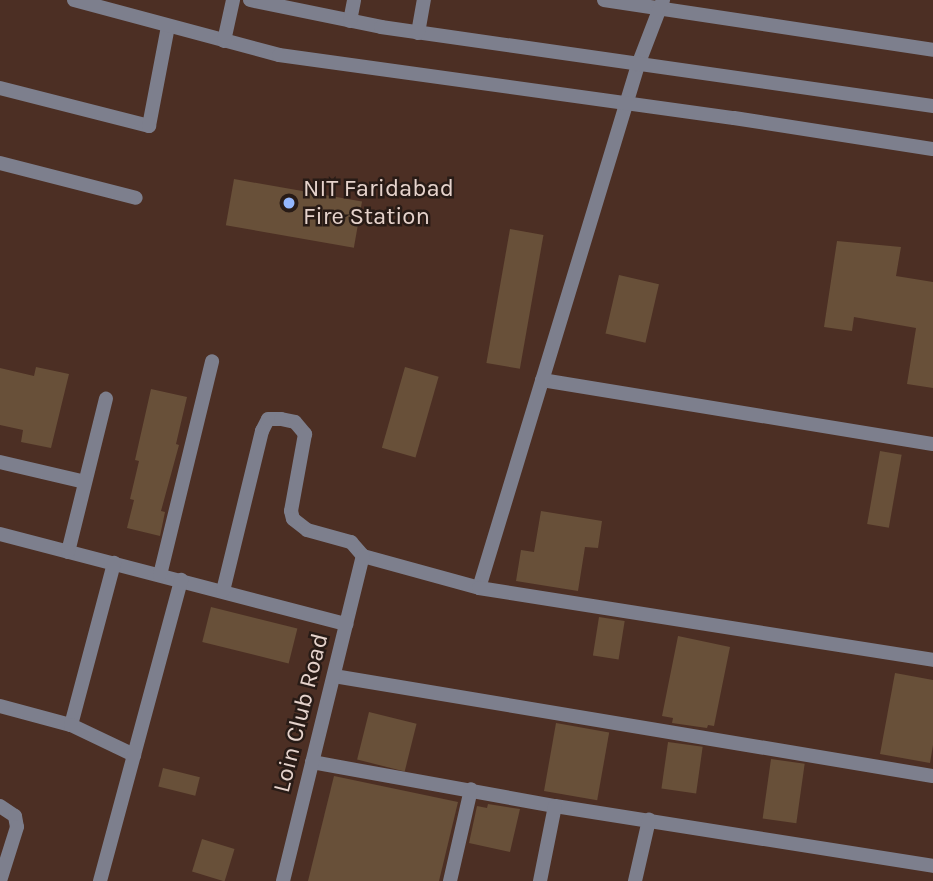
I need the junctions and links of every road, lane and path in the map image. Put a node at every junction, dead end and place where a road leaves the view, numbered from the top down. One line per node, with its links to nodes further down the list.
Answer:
1 (74, 0): 9 (street)
2 (233, 0): 11 (street)
3 (250, 0): 8 (street)
4 (354, 0): 8 (street)
5 (424, 0): 10 (street)
6 (604, 0): 7 (street)
7 (661, 5): 12 (street); 13 (street)
8 (350, 21): 10 (street)
9 (168, 26): 11 (street); 14 (street)
10 (418, 33): 13 (street)
11 (224, 41): 15 (street)
12 (933, 50)
13 (638, 65): 15 (street); 16 (street)
14 (0, 88)
15 (626, 103): 17 (street); 21 (street)
16 (933, 107)
17 (933, 149)
18 (0, 163): 19 (street)
19 (136, 198)
20 (212, 361): 30 (street)
21 (542, 380): 23 (street); 32 (street)
22 (106, 399): 25 (street)
23 (933, 444)
24 (0, 462): 25 (street)
25 (85, 482): 27 (street)
26 (0, 534): 27 (street)
27 (68, 552): 29 (street)
28 (363, 556): 32 (street); 33 (street); 34 (street, Loin Club Road)
29 (114, 563): 30 (street); 38 (street)
30 (160, 575): 31 (street)
31 (181, 580): 33 (street); 39 (street)
32 (479, 588): 35 (street)
33 (223, 591): 34 (street)
34 (346, 624): 36 (street, Loin Club Road)
35 (933, 660)
36 (334, 676): 40 (street, Loin Club Road); 41 (street)
37 (0, 706): 38 (street)
38 (71, 725): 39 (street)
39 (134, 755): 48 (street)
40 (312, 762): 42 (street); 49 (street, Loin Club Road)
41 (933, 776)
42 (471, 789): 44 (street); 50 (street)
43 (0, 806): 47 (street)
44 (555, 806): 45 (street); 51 (street)
45 (649, 820): 46 (street); 52 (street)
46 (933, 866)
47 (0, 881)
48 (100, 881)
49 (283, 881)
50 (450, 881)
51 (540, 881)
52 (635, 881)

